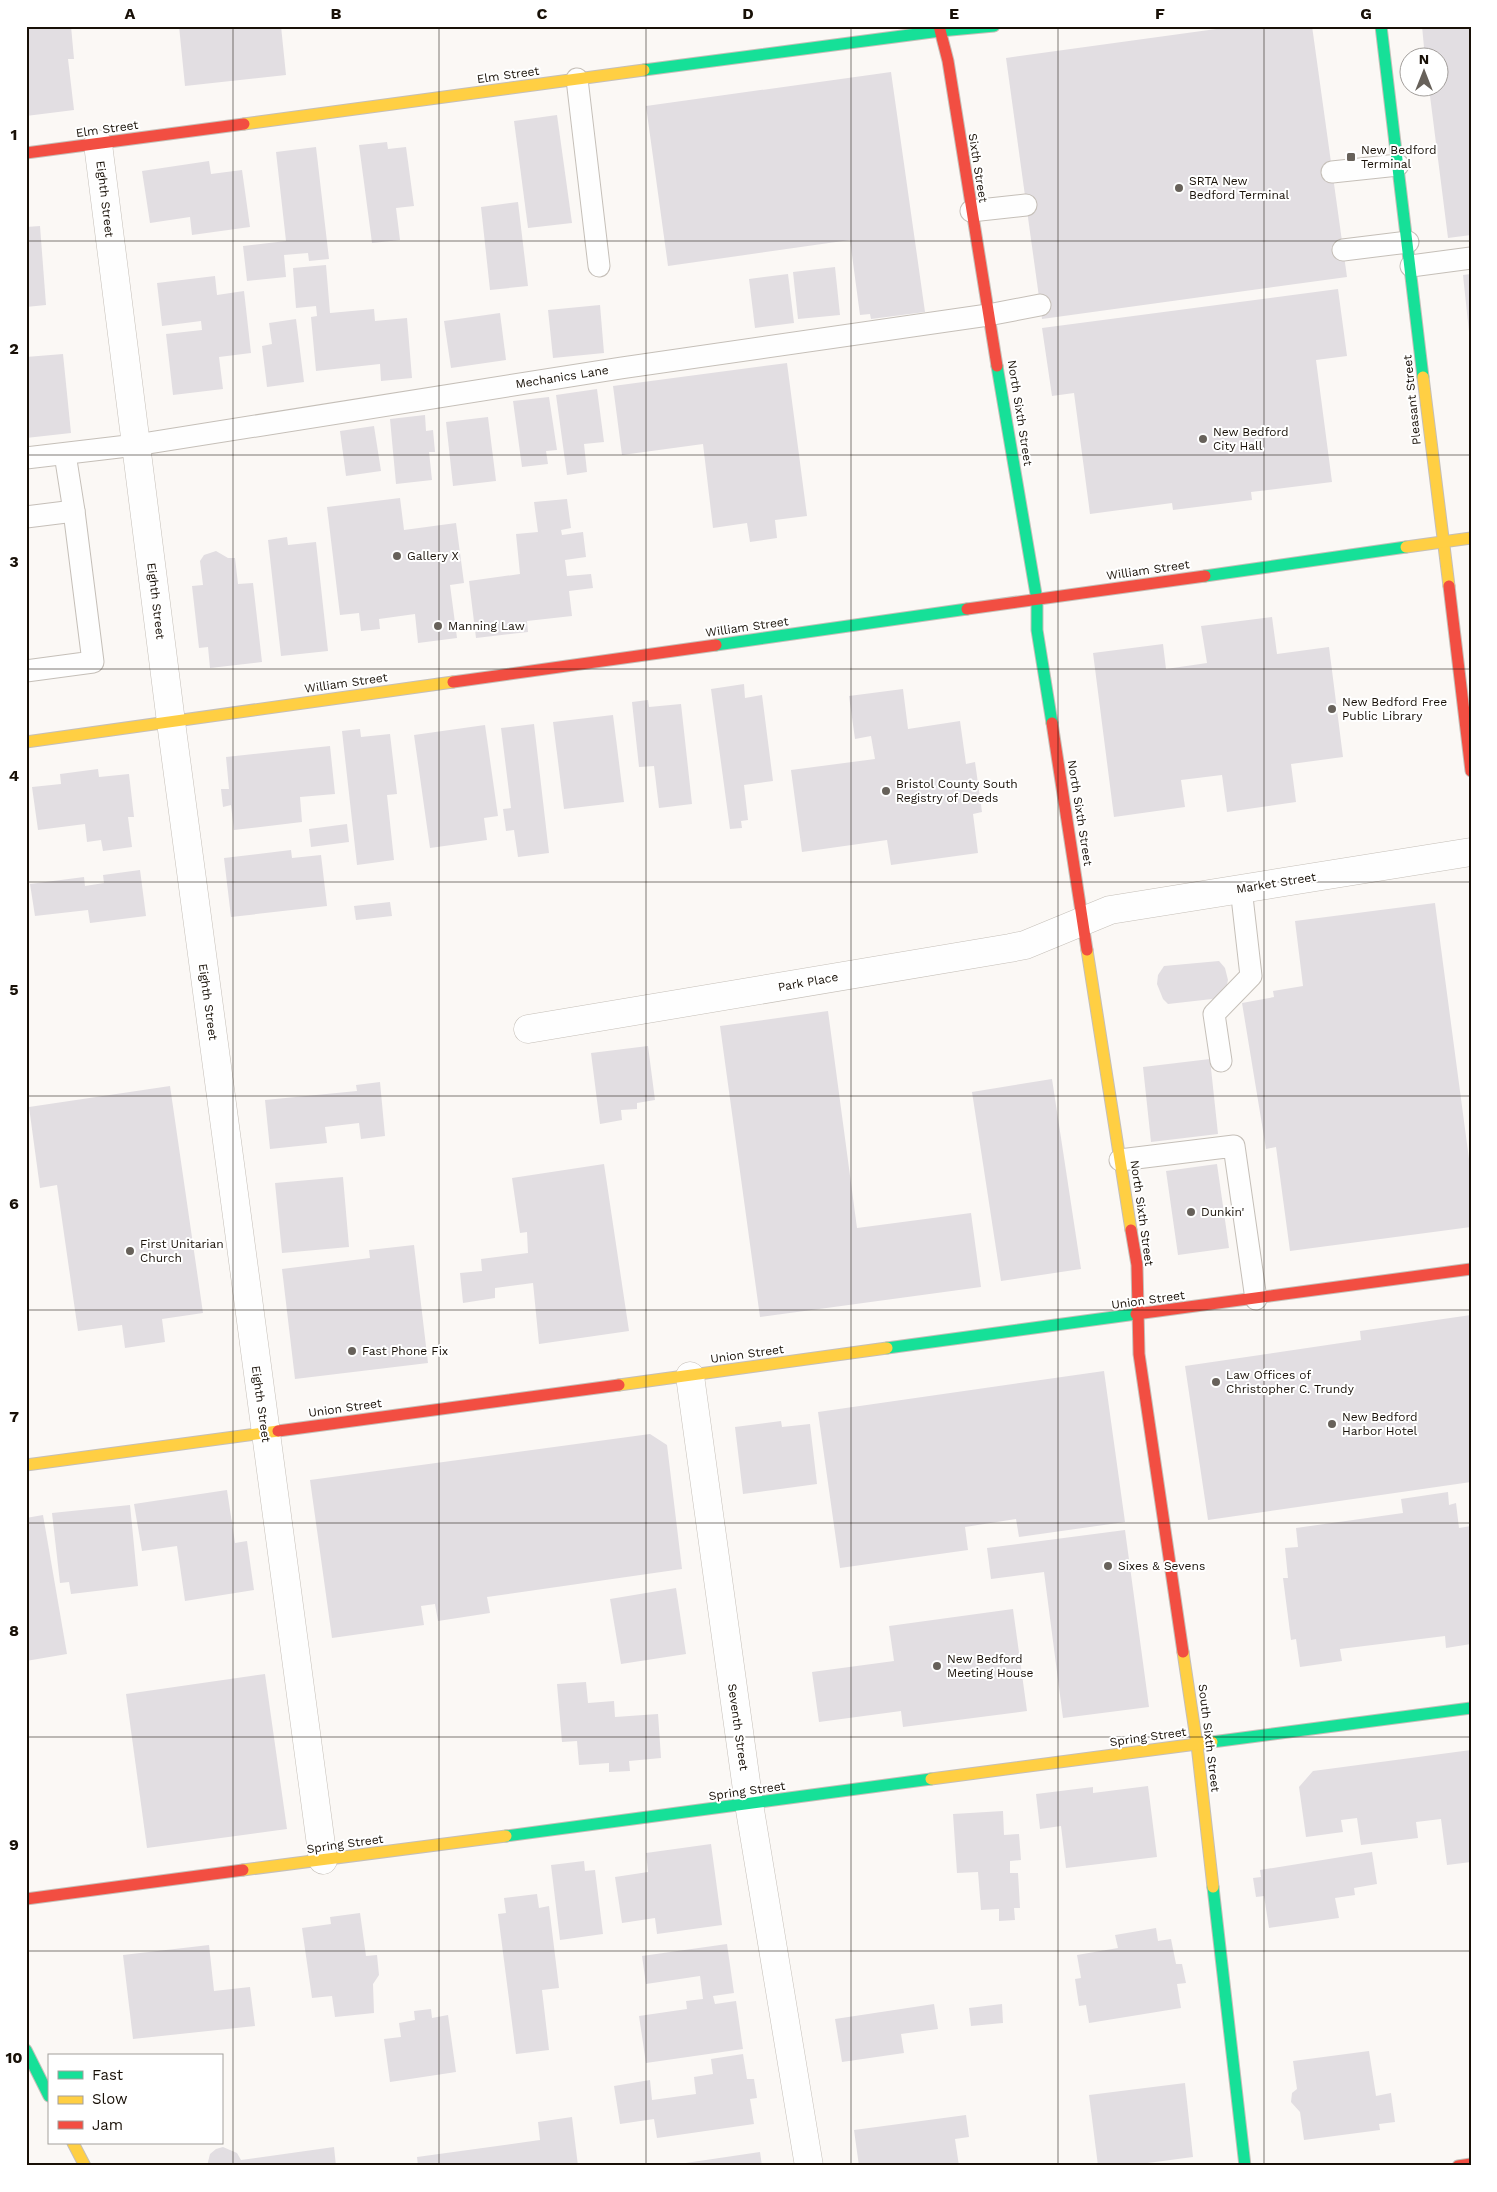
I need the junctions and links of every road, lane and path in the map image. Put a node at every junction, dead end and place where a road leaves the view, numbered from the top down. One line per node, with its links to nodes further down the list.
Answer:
1 (994, 26): 3 (street, Elm Street)
2 (1381, 26): 7 (street, Pleasant Street)
3 (939, 28): 4 (street, Elm Street); 10 (street, Sixth Street)
4 (577, 79): 5 (street, Elm Street); 14 (lane)
5 (98, 144): 6 (street, Elm Street); 18 (street, Eighth Street)
6 (26, 153)
7 (1398, 165): 8 (lane); 11 (street, Pleasant Street)
8 (1332, 172)
9 (1026, 205): 10 (lane)
10 (971, 211): 17 (street, Sixth Street)
11 (1408, 242): 12 (lane); 15 (street, Pleasant Street)
12 (1343, 250)
13 (1471, 258): 15 (lane)
14 (599, 266)
15 (1411, 266): 24 (street, Pleasant Street)
16 (1040, 305): 17 (lane, Mechanics Lane)
17 (988, 315): 18 (lane, Mechanics Lane); 25 (street, North Sixth Street)
18 (136, 446): 19 (lane, Mechanics Lane); 27 (street, Eighth Street)
19 (65, 454): 20 (lane, Mechanics Lane); 21 (lane)
20 (26, 458)
21 (74, 511): 22 (lane); 26 (lane)
22 (26, 517)
23 (1471, 538): 24 (street, William Street)
24 (1442, 542): 25 (street, William Street); 29 (street, Pleasant Street)
25 (1037, 600): 27 (street, William Street); 32 (street, North Sixth Street)
26 (26, 671)
27 (171, 722): 28 (street, William Street); 40 (street, Eighth Street)
28 (26, 742)
29 (1471, 772)
30 (1471, 852): 31 (street, Market Street)
31 (1241, 888): 32 (street, Market Street); 34 (lane)
32 (1084, 920): 33 (street, Park Place); 35 (street, North Sixth Street)
33 (528, 1029)
34 (1221, 1061)
35 (1120, 1160): 37 (lane); 38 (street, North Sixth Street)
36 (1471, 1269): 37 (street, Union Street)
37 (1256, 1299): 38 (street, Union Street)
38 (1139, 1316): 39 (street, Union Street); 43 (street, South Sixth Street)
39 (690, 1376): 40 (street, Union Street); 44 (street, Seventh Street)
40 (265, 1432): 41 (street, Union Street); 45 (street, Eighth Street)
41 (26, 1465)
42 (1471, 1708): 43 (street, Spring Street)
43 (1197, 1745): 44 (street, Spring Street); 53 (street, South Sixth Street)
44 (749, 1804): 45 (street, Spring Street); 52 (street, Seventh Street)
45 (323, 1860): 46 (street, Spring Street)
46 (26, 1900)
47 (29, 2063): 48 (street)
48 (48, 2094)
49 (74, 2144): 51 (street)
50 (1471, 2164): 54 (street)
51 (86, 2166)
52 (809, 2166)
53 (1245, 2166)
54 (1458, 2166)

